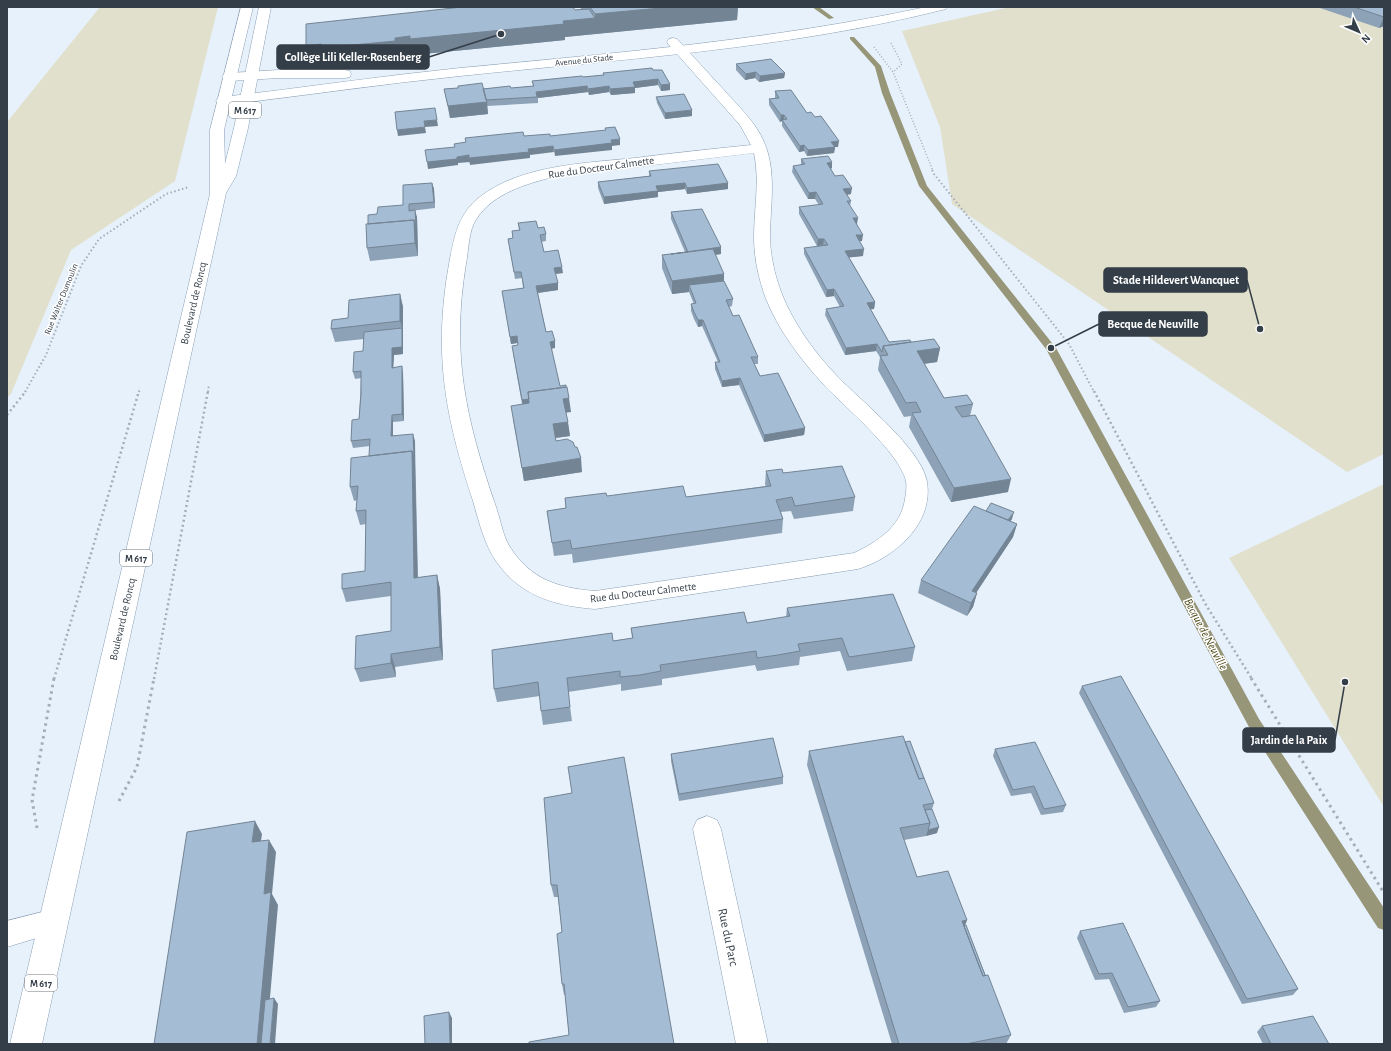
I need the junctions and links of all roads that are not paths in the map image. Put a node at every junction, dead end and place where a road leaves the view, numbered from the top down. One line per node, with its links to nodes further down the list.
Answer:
1 (247, 7): 6 (main road, Boulevard de Roncq / M 617)
2 (265, 7): 5 (main road, Boulevard de Roncq / M 617)
3 (942, 7): 4 (main road, Avenue du Stade)
4 (677, 46): 5 (main road); 7 (main road, Avenue du Stade); 9 (main road, Rue du Docteur Calmette)
5 (251, 76): 6 (main road); 7 (main road, Boulevard de Roncq / M 617)
6 (229, 78): 8 (main road, Boulevard de Roncq / M 617)
7 (248, 99): 8 (main road, Avenue du Stade); 10 (main road, Boulevard de Roncq / M 617)
8 (223, 101): 10 (main road, Boulevard de Roncq / M 617)
9 (759, 148): 9 (main road, Rue du Docteur Calmette)
10 (218, 194): 12 (main road, Boulevard de Roncq / M 617)
11 (707, 829): 15 (main road, Rue du Parc)
12 (54, 921): 13 (lane); 14 (main road, Boulevard de Roncq / M 617)
13 (7, 934)
14 (26, 1044)
15 (752, 1044)

